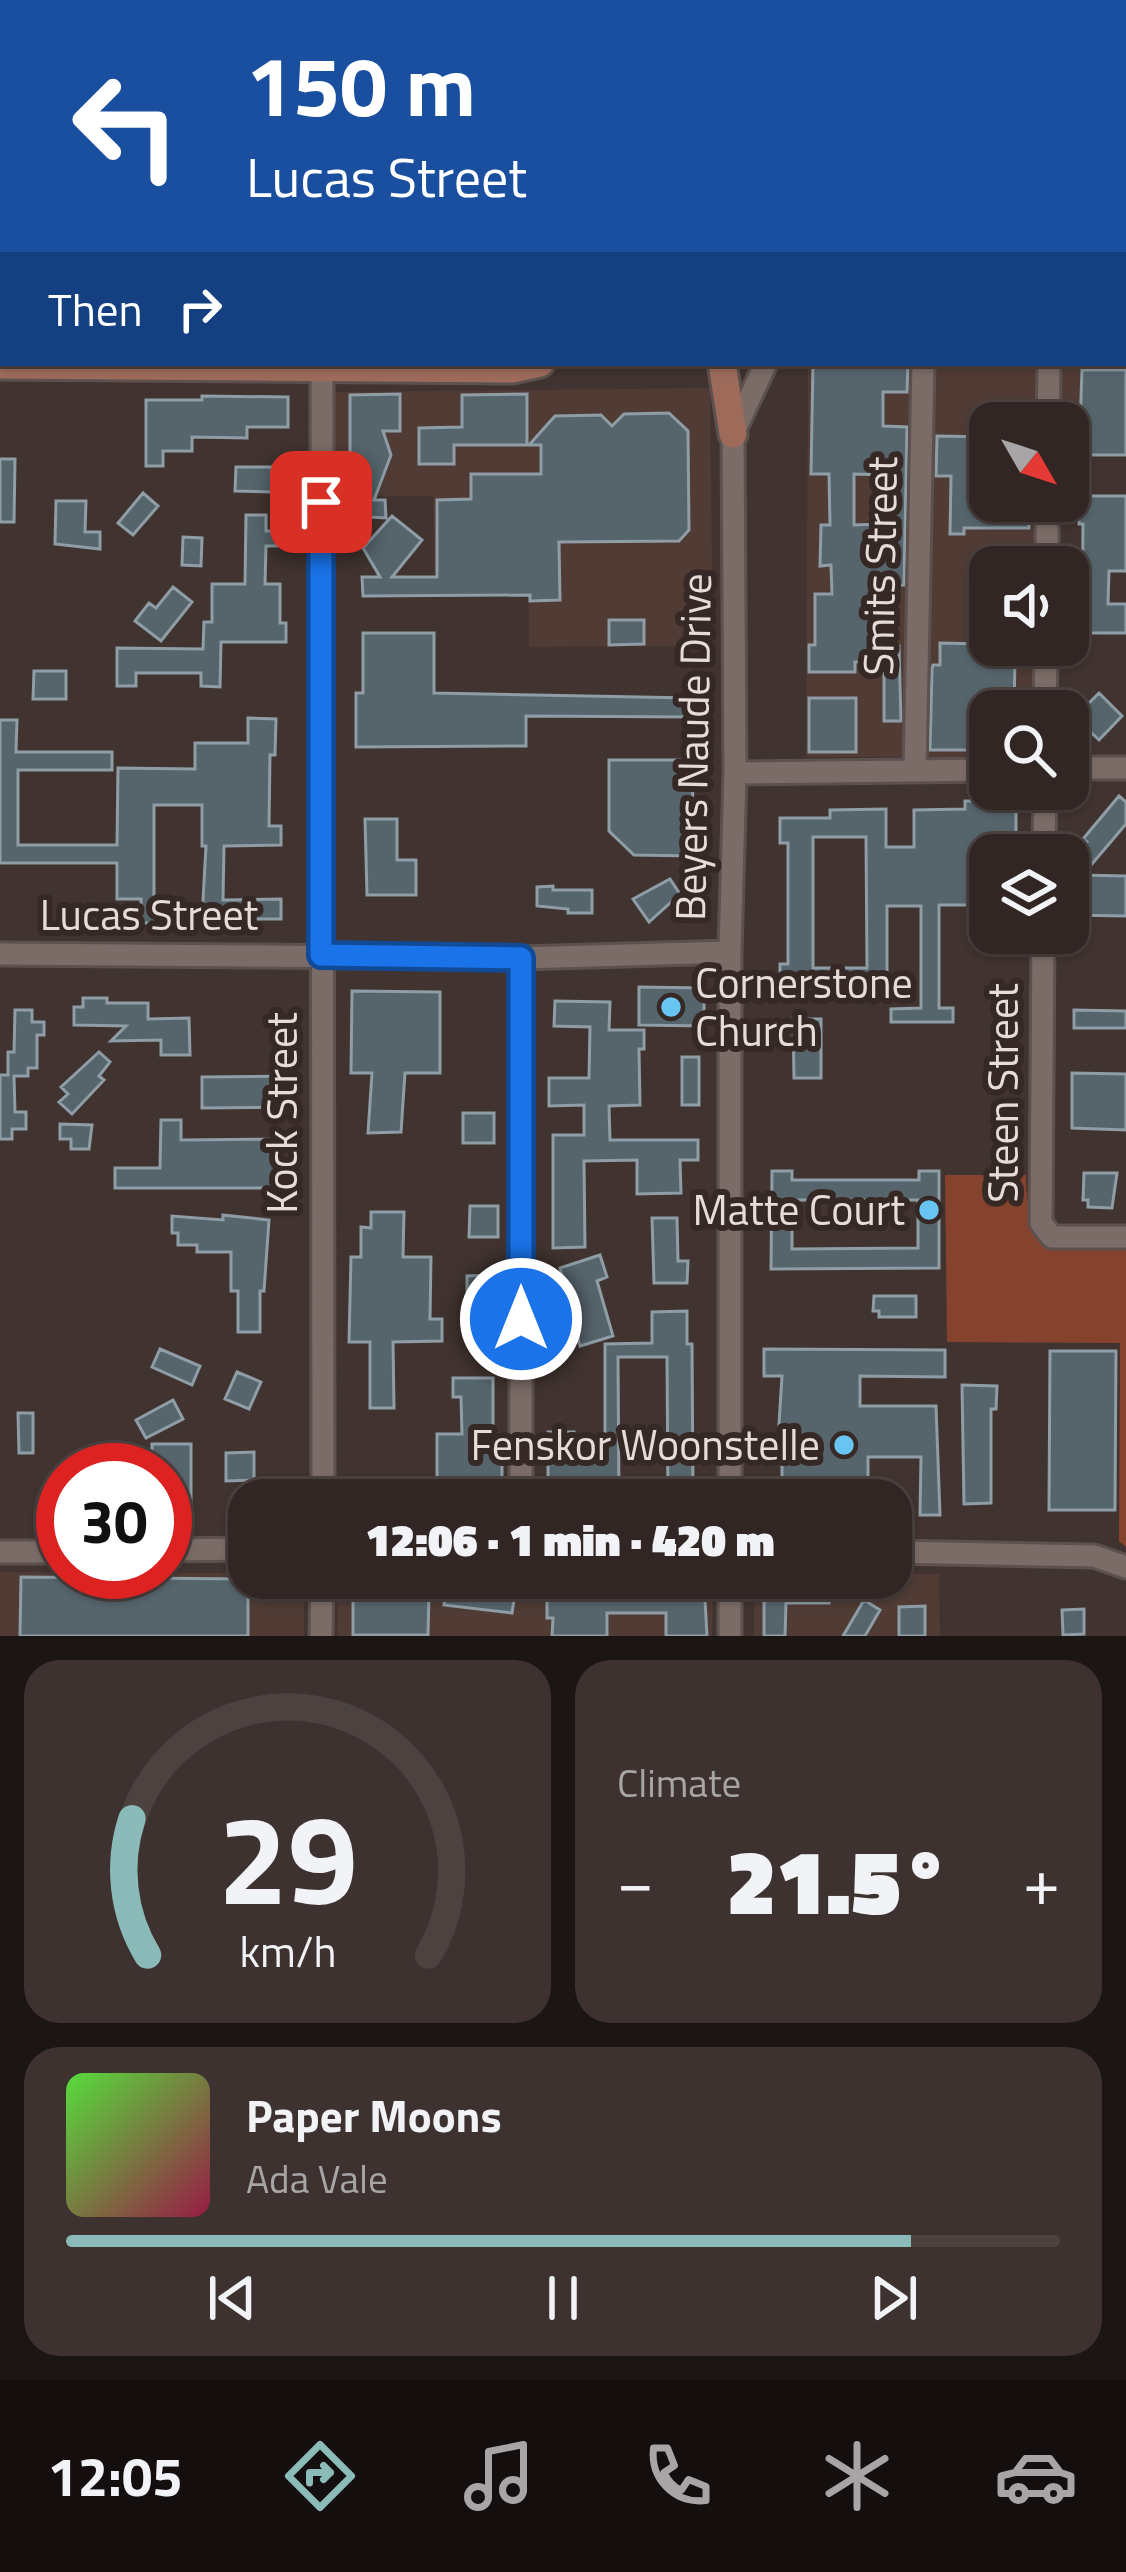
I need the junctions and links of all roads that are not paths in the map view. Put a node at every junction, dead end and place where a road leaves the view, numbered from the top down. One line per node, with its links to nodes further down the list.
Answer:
1 (322, 366): 2 (main road); 17 (street, Kock Street)
2 (526, 366)
3 (723, 366): 8 (main road)
4 (765, 366): 8 (street, Beyers Naude Drive)
5 (923, 366): 12 (street, Smits Street)
6 (1049, 366): 7 (street)
7 (1048, 402)
8 (734, 434): 13 (street, Beyers Naude Drive)
9 (1089, 768): 10 (street)
10 (1126, 768)
11 (969, 770): 12 (street)
12 (915, 771): 13 (street)
13 (735, 773): 14 (street, Beyers Naude Drive)
14 (730, 952): 18 (street, Lucas Street); 22 (street, Beyers Naude Drive)
15 (0, 954): 17 (street, Lucas Street)
16 (1043, 954): 19 (street, Steen Street)
17 (321, 955): 18 (street, Lucas Street); 20 (street, Kock Street)
18 (521, 958): 21 (street)
19 (1126, 1237)
20 (323, 1479)
21 (521, 1479)
22 (730, 1479)
23 (192, 1550): 24 (street)
24 (228, 1550)
25 (0, 1552): 26 (street)
26 (36, 1552)
27 (912, 1552): 28 (street)
28 (1126, 1567)
29 (322, 1599): 31 (street)
30 (730, 1599): 32 (street)
31 (321, 1636)
32 (730, 1636)

